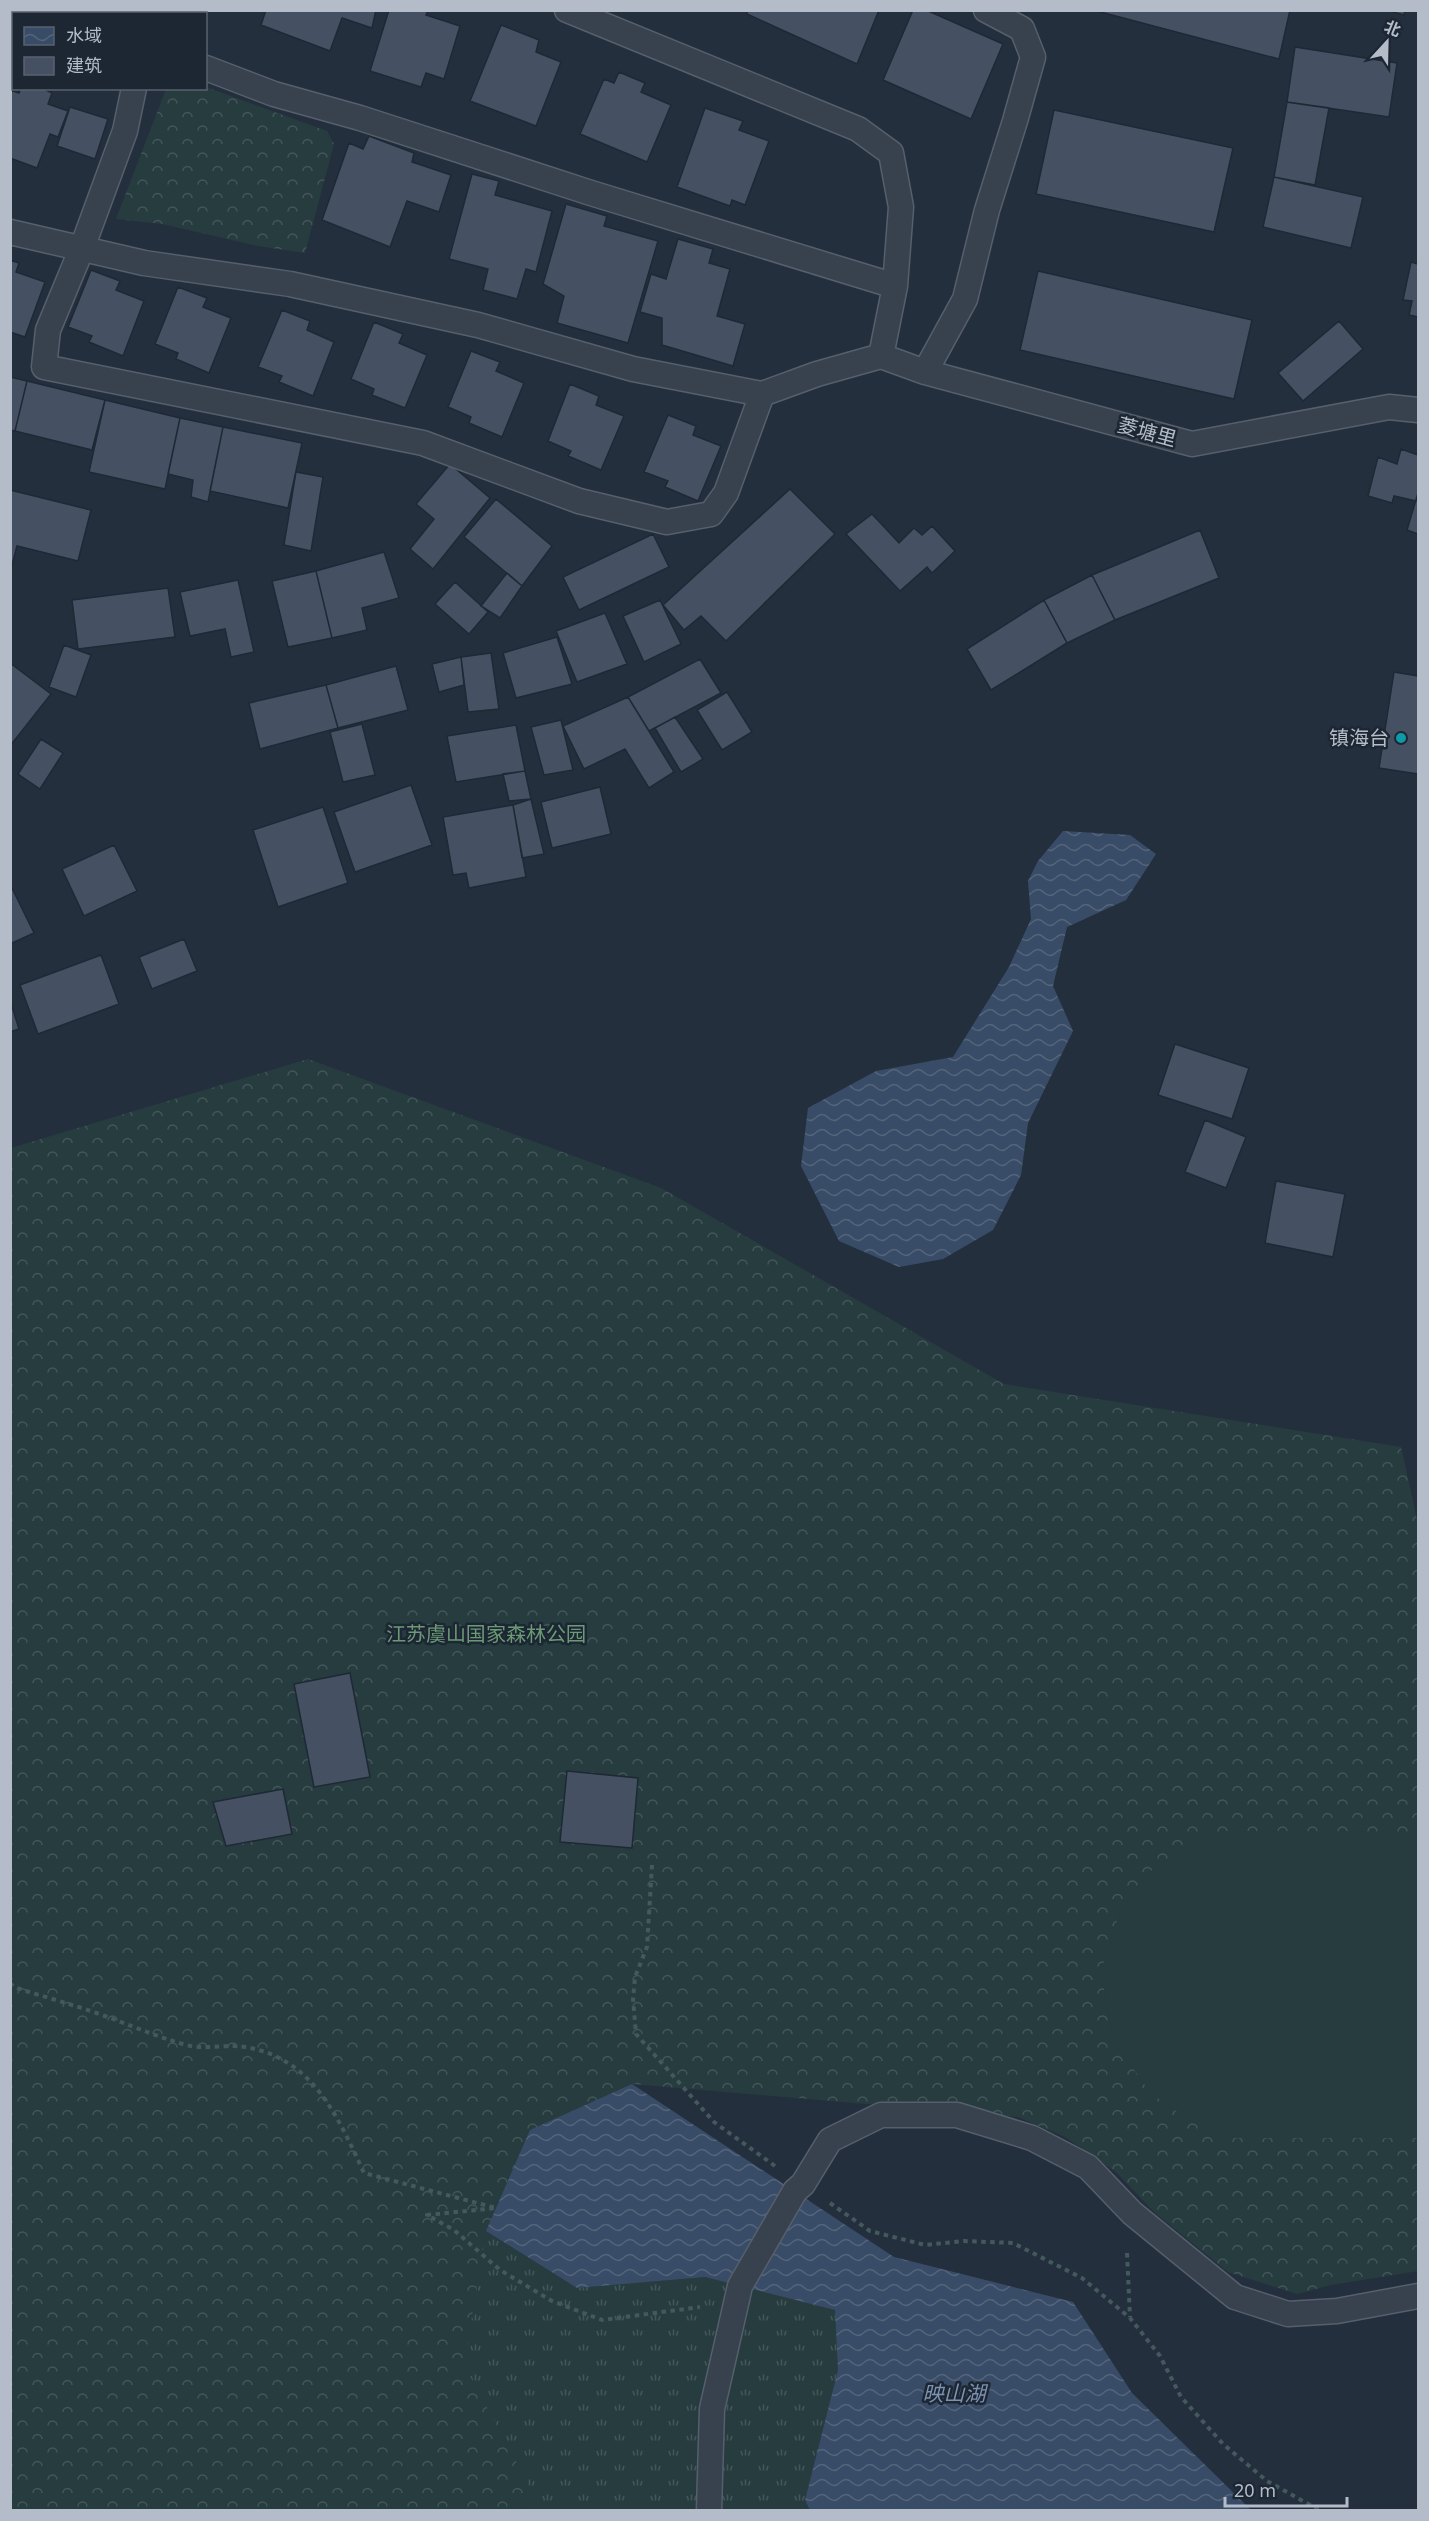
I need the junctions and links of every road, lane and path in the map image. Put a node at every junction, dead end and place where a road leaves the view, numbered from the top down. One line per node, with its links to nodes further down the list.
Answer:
1 (567, 10): 7 (lane)
2 (986, 10): 9 (lane)
3 (207, 68): 7 (lane)
4 (134, 90): 6 (lane)
5 (10, 232): 6 (lane)
6 (82, 248): 10 (lane); 10 (lane)
7 (895, 286): 8 (lane)
8 (881, 356): 9 (lane, 菱塘里); 10 (lane)
9 (925, 372): 11 (lane, 菱塘里)
10 (762, 394)
11 (1419, 410)
12 (652, 1865): 14 (path)
13 (10, 1983): 17 (path)
14 (803, 2184): 15 (lane); 17 (lane); 18 (path)
15 (1132, 2213): 16 (lane); 18 (path)
16 (1419, 2296)
17 (736, 2300): 19 (lane)
18 (1130, 2318): 20 (path)
19 (709, 2511)
20 (1319, 2511)

